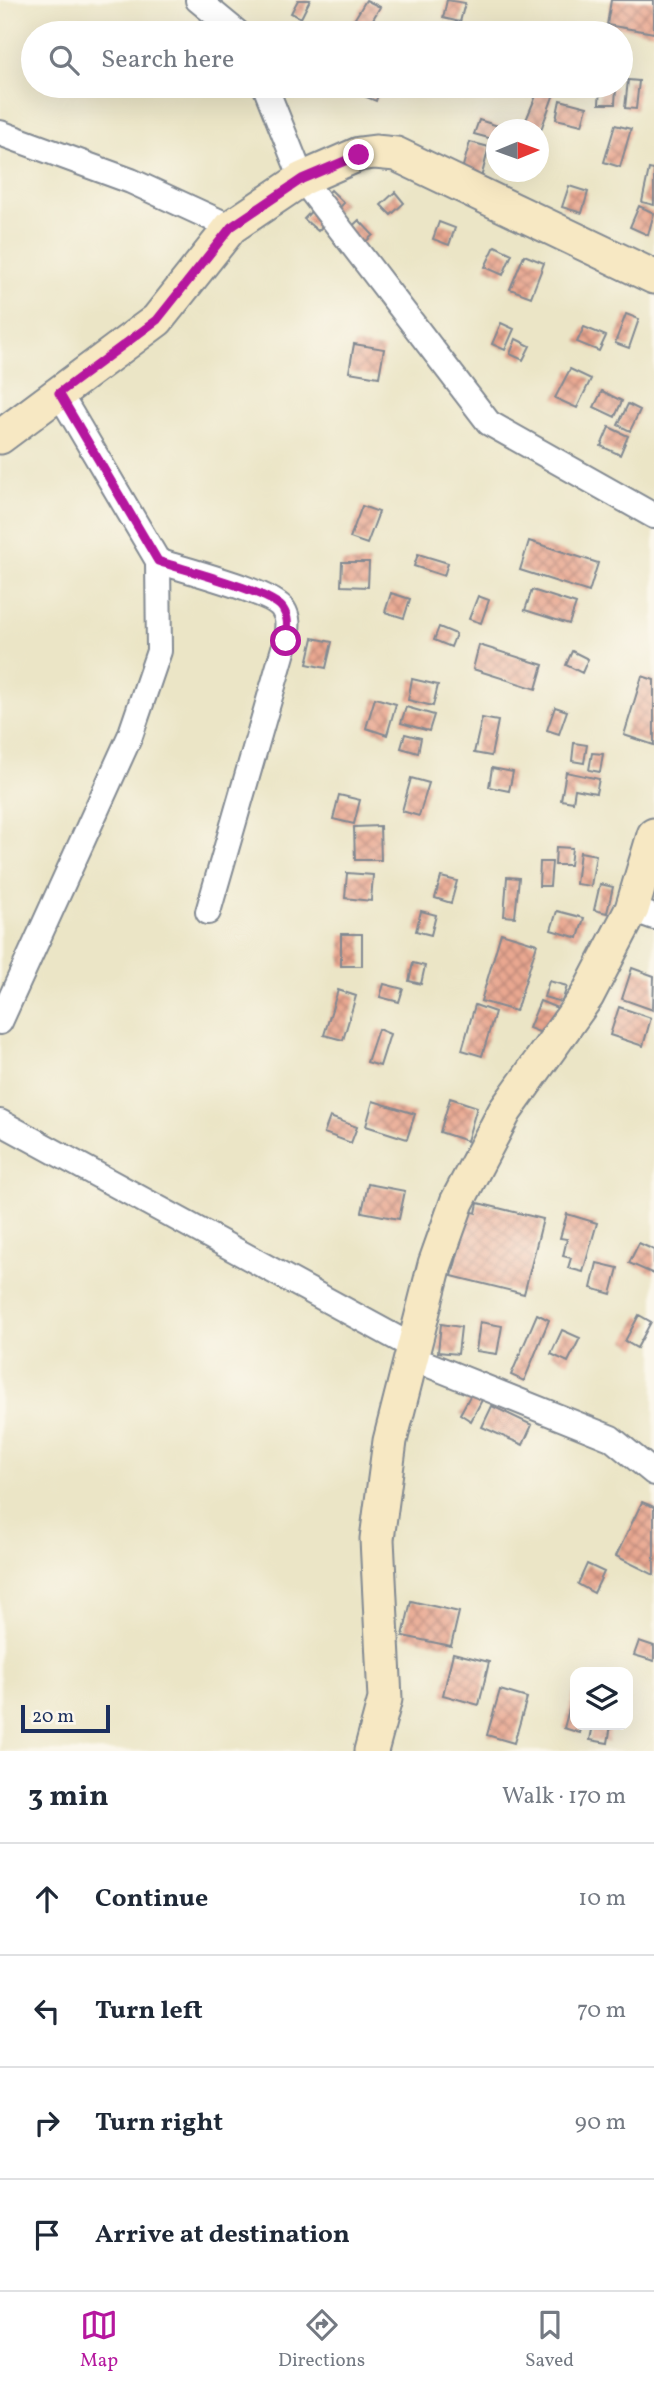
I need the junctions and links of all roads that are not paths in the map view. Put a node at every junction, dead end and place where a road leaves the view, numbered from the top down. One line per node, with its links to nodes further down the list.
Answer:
1 (198, 0): 2 (street)
2 (223, 21)
3 (270, 98): 5 (street)
4 (0, 133): 6 (street)
5 (302, 179): 6 (street); 7 (street); 10 (street)
6 (231, 227): 8 (street)
7 (654, 277)
8 (59, 393): 9 (street); 11 (street)
9 (0, 437)
10 (654, 516)
11 (158, 561): 13 (street); 15 (street)
12 (654, 835): 14 (street)
13 (208, 912)
14 (643, 913): 17 (street)
15 (0, 1022)
16 (0, 1122): 17 (street)
17 (414, 1353): 18 (street); 19 (street)
18 (654, 1473)
19 (371, 1751)

